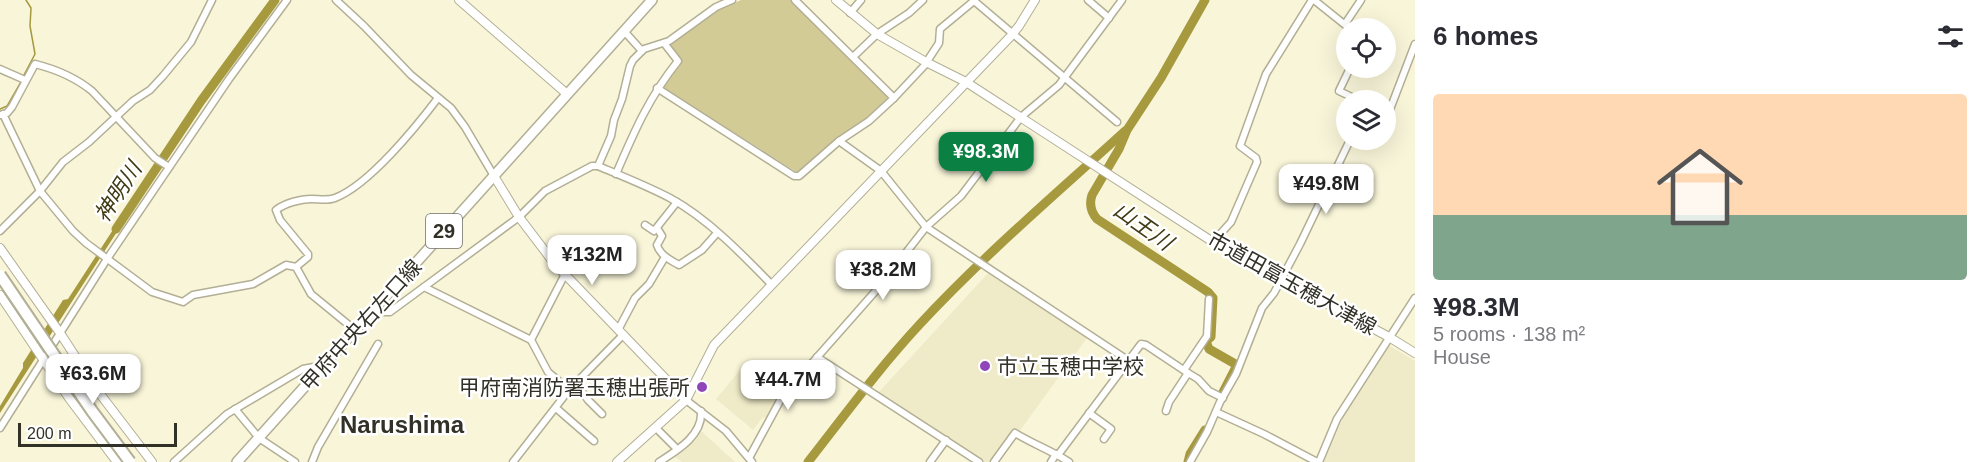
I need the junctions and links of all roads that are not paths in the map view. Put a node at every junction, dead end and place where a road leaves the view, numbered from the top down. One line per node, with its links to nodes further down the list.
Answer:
1 (212, 0): 39 (street)
2 (287, 0): 44 (street)
3 (336, 0): 36 (street)
4 (459, 0): 34 (street)
5 (652, 0): 21 (main road, 甲府中央右左口線 / 29)
6 (732, 0): 24 (street)
7 (795, 0): 27 (street)
8 (836, 0): 17 (street, 市道田富玉穂大津線)
9 (861, 0): 17 (street)
10 (923, 0): 23 (street)
11 (974, 0): 22 (street); 28 (street)
12 (1035, 0): 22 (street)
13 (1088, 0): 18 (street)
14 (1122, 0): 18 (street)
15 (1313, 0): 19 (street); 57 (street)
16 (1361, 0): 20 (street)
17 (850, 13): 23 (street, 市道田富玉穂大津線)
18 (1109, 18): 30 (street)
19 (1337, 18)
20 (1351, 18)
21 (624, 31): 26 (street); 34 (main road, 甲府中央右左口線 / 29)
22 (1014, 33): 30 (street); 32 (street)
23 (877, 34): 27 (street); 28 (street, 市道田富玉穂大津線)
24 (664, 43): 26 (street); 33 (street)
25 (1415, 44): 35 (street)
26 (642, 51): 45 (street)
27 (853, 57): 37 (street)
28 (926, 62): 32 (street, 市道田富玉穂大津線); 37 (street)
29 (0, 69): 31 (street)
30 (1064, 78): 40 (street); 41 (street)
31 (25, 80): 38 (street); 39 (street)
32 (966, 82): 40 (street, 市道田富玉穂大津線); 46 (street)
33 (657, 88): 42 (street); 47 (street)
34 (567, 94): 48 (main road, 甲府中央右左口線 / 29)
35 (1396, 94)
36 (438, 98): 48 (street); 61 (street)
37 (894, 98): 42 (street)
38 (1, 115): 49 (street)
39 (116, 117): 44 (street); 49 (street)
40 (1021, 117): 53 (street); 57 (street, 市道田富玉穂大津線)
41 (1117, 122)
42 (839, 141): 46 (street)
43 (1345, 150): 64 (street)
44 (167, 166): 60 (street)
45 (598, 166): 47 (street); 51 (street)
46 (881, 171): 53 (street); 65 (street)
47 (616, 174): 50 (street)
48 (494, 176): 51 (street); 70 (main road, 甲府中央右左口線 / 29)
49 (39, 191): 55 (street); 60 (street)
50 (677, 202): 54 (street); 56 (street)
51 (519, 217): 63 (street); 66 (street)
52 (645, 225): 54 (street)
53 (926, 227): 78 (street); 80 (street)
54 (657, 228): 59 (street)
55 (0, 231)
56 (717, 233): 59 (street); 65 (street)
57 (1213, 242): 64 (street, 市道田富玉穂大津線)
58 (0, 248): 72 (street)
59 (665, 256): 73 (street)
60 (106, 258): 61 (street); 72 (street)
61 (296, 267): 71 (street)
62 (0, 275): 106 (highway, bridge)
63 (564, 276): 73 (street); 75 (street)
64 (1282, 279): 74 (street, 市道田富玉穂大津線); 85 (street)
65 (771, 285): 86 (street)
66 (424, 287): 70 (street); 75 (street)
67 (0, 295): 79 (street)
68 (1415, 298): 74 (street)
69 (1209, 299): 82 (street)
70 (375, 308): 71 (main road, 甲府中央右左口線 / 29)
71 (355, 330): 81 (main road, 甲府中央右左口線 / 29)
72 (59, 331): 79 (street); 101 (street)
73 (620, 333): 83 (street); 86 (street)
74 (1389, 337): 77 (street, 市道田富玉穂大津線); 121 (street)
75 (531, 340): 84 (street)
76 (378, 344): 111 (street)
77 (1415, 353)
78 (818, 357): 99 (street); 104 (street)
79 (42, 358): 89 (street); 105 (street)
80 (1129, 361): 82 (street); 93 (street)
81 (320, 370): 88 (street); 97 (main road, 甲府中央右左口線 / 29)
82 (1186, 372): 85 (street); 91 (street)
83 (576, 383): 84 (street); 94 (street)
84 (569, 390): 87 (street)
85 (1223, 398): 92 (street)
86 (686, 400): 90 (street); 96 (street)
87 (556, 408): 100 (street); 112 (street)
88 (235, 409): 97 (street); 108 (street)
89 (5, 411): 95 (street)
90 (701, 411): 102 (street); 104 (street)
91 (1166, 411)
92 (1216, 412): 120 (street); 121 (street)
93 (1089, 413): 98 (street); 103 (street)
94 (602, 414)
95 (0, 428)
96 (656, 428): 102 (street); 113 (street)
97 (259, 438): 109 (main road, 甲府中央右左口線 / 29); 110 (street)
98 (1104, 439)
99 (946, 440): 115 (street); 116 (street)
100 (594, 441)
101 (138, 444): 105 (street); 107 (street)
102 (677, 449): 114 (street)
103 (1057, 455): 117 (street); 118 (street); 119 (street)
104 (751, 460)
105 (116, 461)
106 (130, 462)
107 (152, 462)
108 (174, 462)
109 (237, 462)
110 (295, 462)
111 (312, 462)
112 (513, 462)
113 (616, 462)
114 (659, 462)
115 (930, 462)
116 (980, 462)
117 (993, 462)
118 (1051, 462)
119 (1069, 462)
120 (1190, 462)
121 (1318, 462)

